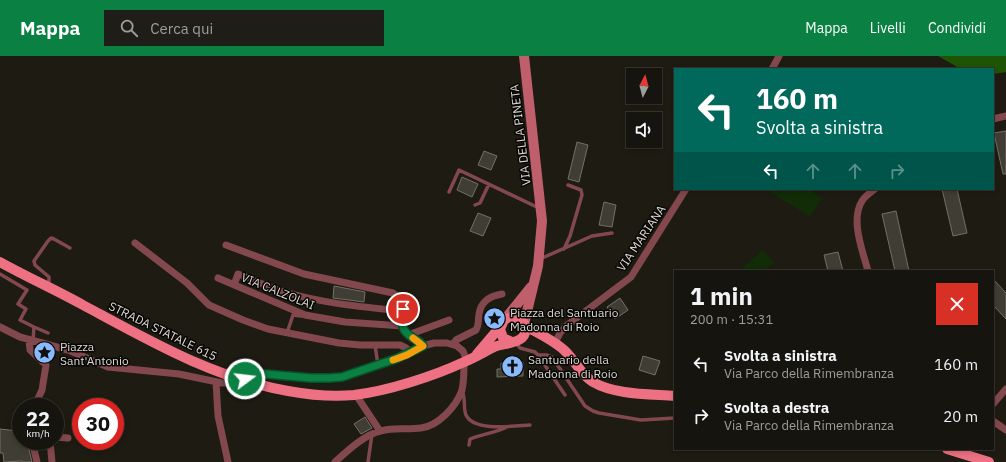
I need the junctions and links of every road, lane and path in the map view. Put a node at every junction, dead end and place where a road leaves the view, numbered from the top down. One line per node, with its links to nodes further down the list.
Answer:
1 (524, 56): 12 (main road, VIA DELLA PINETA)
2 (779, 56): 3 (street)
3 (773, 68)
4 (1006, 116): 5 (street)
5 (994, 118)
6 (489, 184): 10 (lane, VIA DELLA PINETA); 11 (lane); 12 (lane, VIA DELLA PINETA)
7 (568, 185): 17 (lane)
8 (685, 190): 39 (street, VIA MARIANA)
9 (874, 190): 20 (street)
10 (448, 192)
11 (475, 205)
12 (542, 210): 18 (main road, VIA DELLA PINETA)
13 (612, 233): 17 (lane)
14 (135, 243): 36 (street)
15 (226, 245): 27 (street)
16 (70, 248): 25 (lane)
17 (564, 249): 18 (lane)
18 (540, 260): 22 (main road, VIA DELLA PINETA)
19 (0, 262): 25 (main road, STRADA STATALE 615)
20 (868, 270)
21 (0, 274): 33 (lane)
22 (536, 276): 30 (main road, VIA DELLA PINETA); 31 (main road, VIA DELLA PINETA)
23 (218, 278): 24 (street, VIA CALZOLAI)
24 (234, 285): 27 (street); 28 (street, VIA CALZOLAI)
25 (46, 286): 48 (main road, STRADA STATALE 615)
26 (502, 294): 41 (street)
27 (403, 311): 32 (street)
28 (305, 315): 32 (street, VIA CALZOLAI); 36 (lane)
29 (449, 320): 37 (street)
30 (503, 323): 31 (main road); 40 (main road); 46 (main road)
31 (524, 325): 39 (main road); 40 (main road)
32 (403, 326): 37 (street)
33 (34, 327): 35 (lane); 38 (lane)
34 (0, 328): 38 (street)
35 (48, 333)
36 (287, 333): 42 (street)
37 (408, 335): 43 (street)
38 (31, 341): 49 (street); 55 (street)
39 (552, 341): 40 (main road); 54 (main road)
40 (515, 342): 45 (lane); 46 (main road)
41 (453, 344): 43 (street); 46 (street)
42 (375, 345): 44 (street); 47 (lane)
43 (423, 346): 44 (street)
44 (411, 353): 47 (street)
45 (538, 356): 53 (lane); 57 (lane)
46 (468, 360): 51 (street); 52 (main road, STRADA STATALE 615)
47 (378, 365): 48 (street)
48 (242, 380): 49 (street); 52 (main road, STRADA STATALE 615)
49 (216, 382): 72 (street)
50 (1006, 388): 56 (street)
51 (462, 390): 59 (lane); 62 (street)
52 (356, 395): 62 (street)
53 (565, 395)
54 (674, 396)
55 (38, 398)
56 (994, 403)
57 (674, 418)
58 (994, 422): 61 (street)
59 (508, 426): 60 (lane); 66 (lane)
60 (530, 426)
61 (1006, 430)
62 (380, 431): 63 (street)
63 (372, 434): 73 (street); 74 (lane)
64 (64, 438): 65 (street)
65 (68, 438)
66 (469, 445)
67 (34, 450): 70 (street)
68 (51, 450): 71 (street)
69 (950, 450): 75 (main road)
70 (37, 462)
71 (52, 462)
72 (228, 462)
73 (336, 462)
74 (368, 462)
75 (989, 462)

